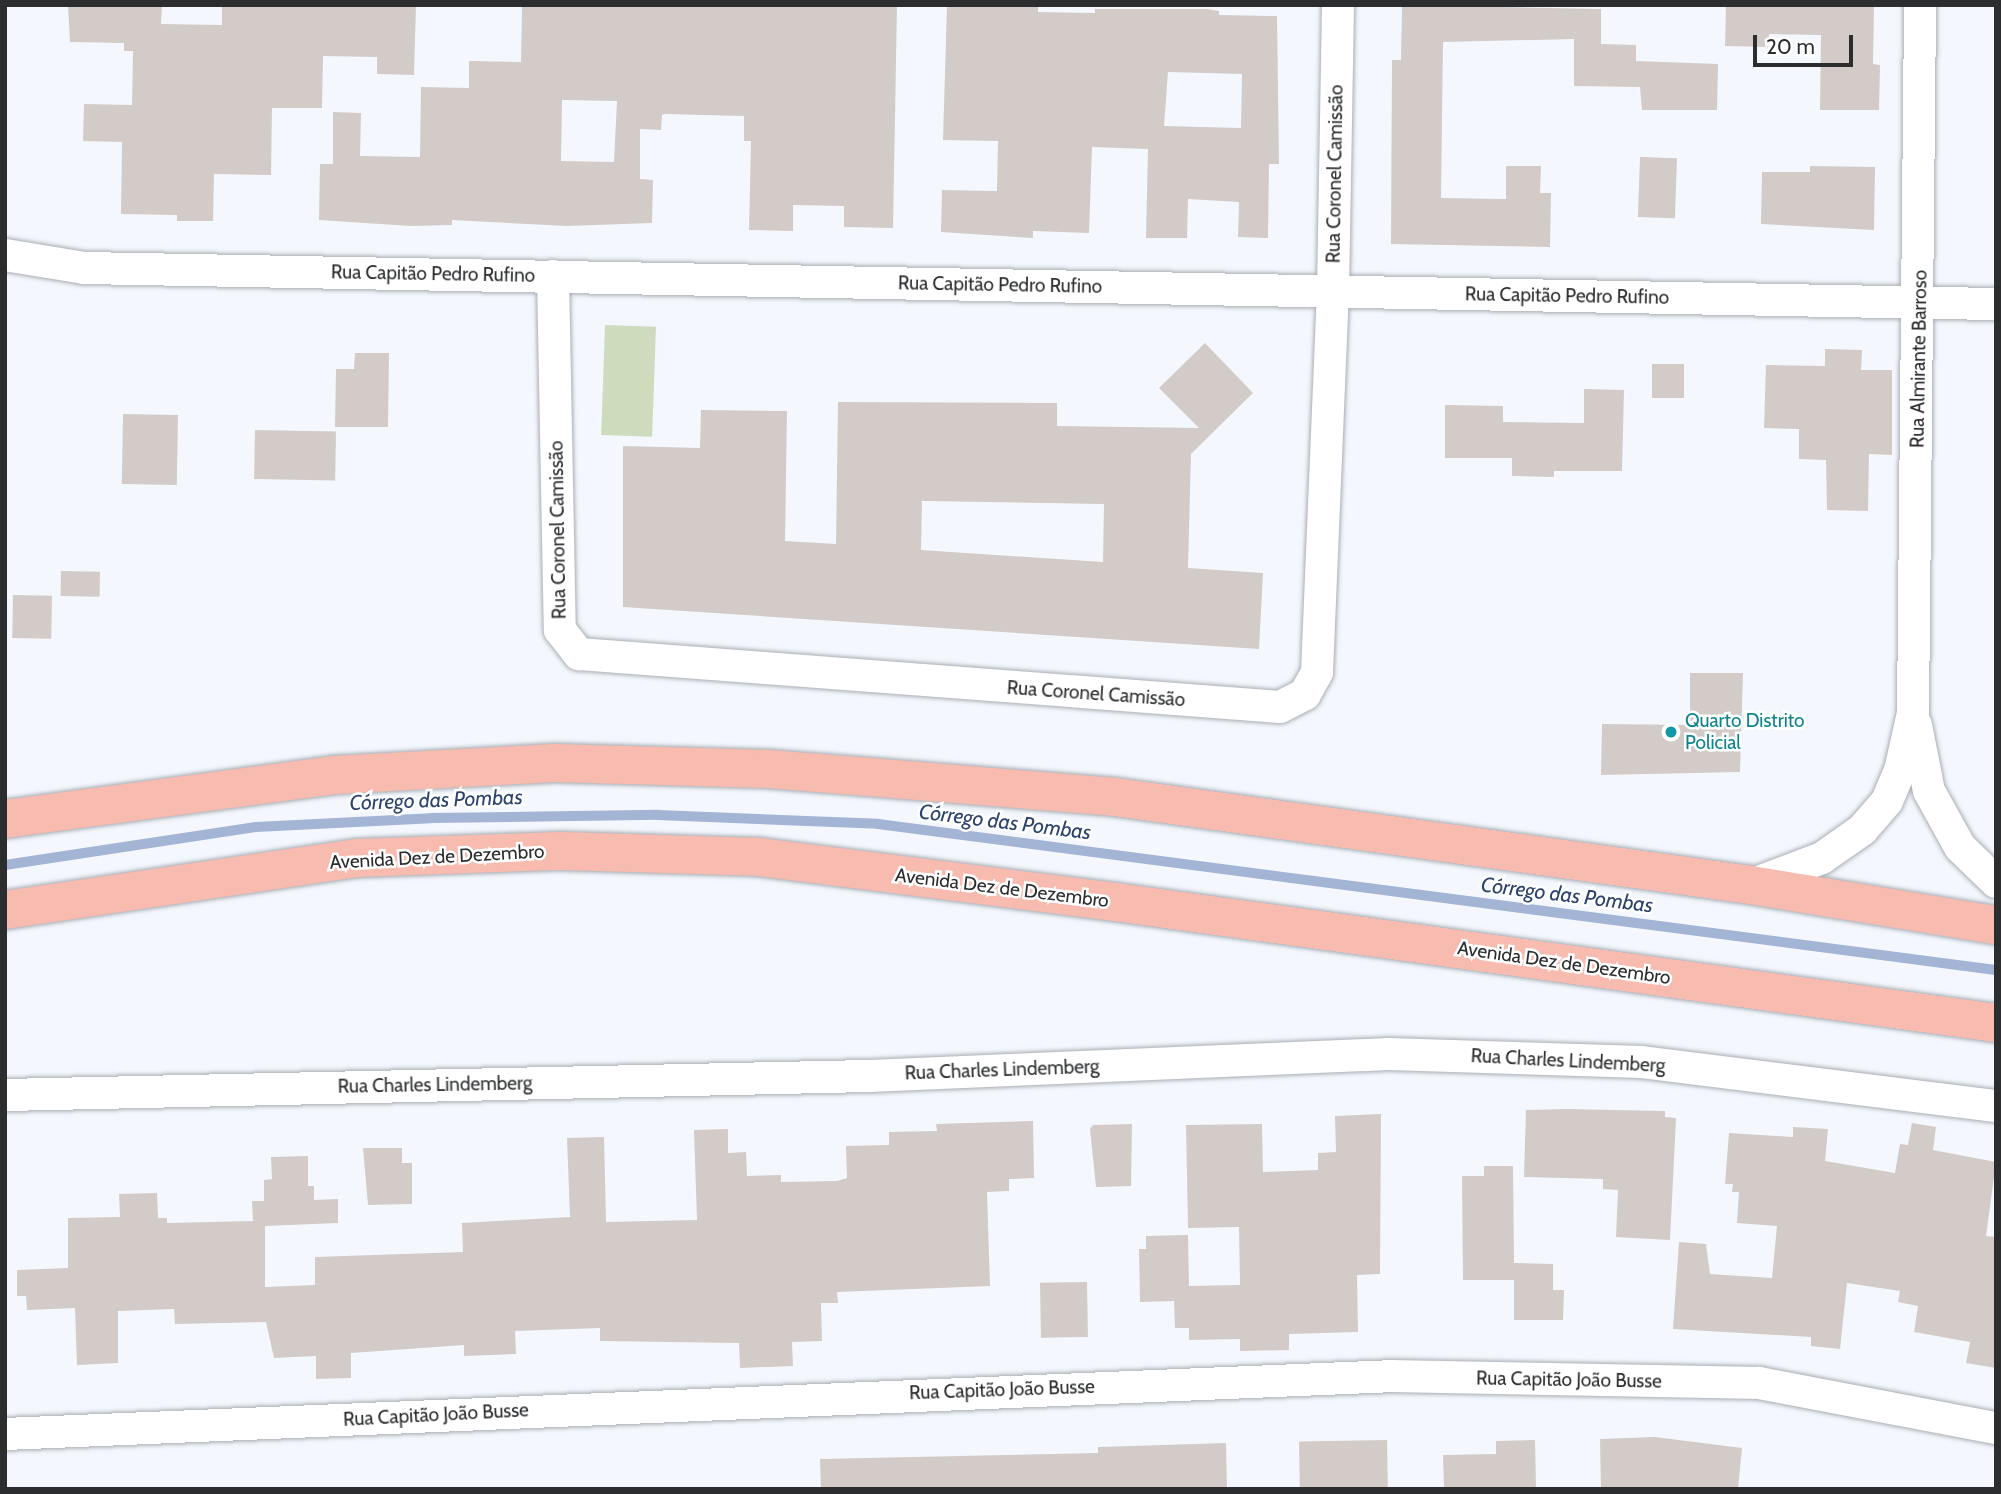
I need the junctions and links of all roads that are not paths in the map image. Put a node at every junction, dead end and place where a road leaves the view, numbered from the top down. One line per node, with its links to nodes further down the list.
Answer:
1 (1338, 5): 5 (street, Rua Coronel Camissão)
2 (1920, 5): 6 (street, Rua Almirante Barroso)
3 (5, 255): 4 (street, Rua Capitão Pedro Rufino)
4 (553, 276): 5 (street, Rua Capitão Pedro Rufino); 5 (street, Rua Coronel Camissão)
5 (1333, 292): 6 (street, Rua Capitão Pedro Rufino)
6 (1921, 303): 7 (street, Rua Capitão Pedro Rufino); 8 (street, Rua Almirante Barroso)
7 (1996, 304)
8 (1913, 713): 10 (street, Rua Almirante Barroso); 11 (street, Rua Almirante Barroso)
9 (5, 818): 11 (highway)
10 (1996, 882)
11 (1751, 885): 13 (highway)
12 (5, 910): 14 (highway, Avenida Dez de Dezembro)
13 (1996, 925)
14 (1996, 1023)
15 (5, 1095): 16 (street, Rua Charles Lindemberg)
16 (1996, 1106)
17 (1996, 1428): 18 (street, Rua Capitão João Busse)
18 (5, 1434)

